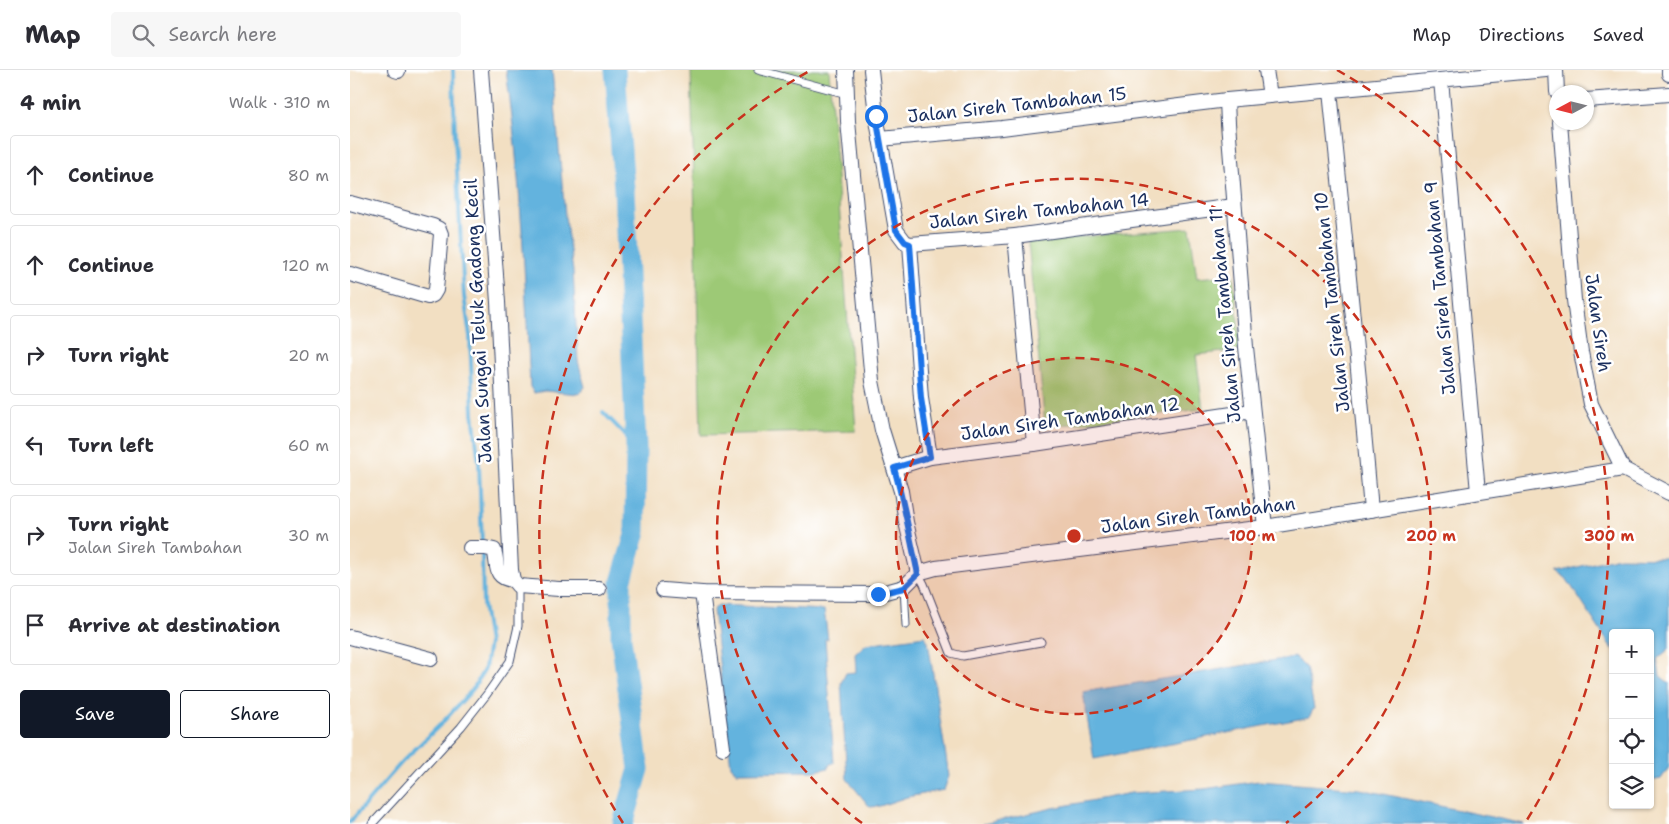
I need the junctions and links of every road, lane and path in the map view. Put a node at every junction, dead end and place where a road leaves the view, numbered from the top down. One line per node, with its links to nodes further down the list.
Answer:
1 (481, 70): 34 (street, Jalan Sungai Teluk Gadong Kecil)
2 (758, 70): 11 (lane)
3 (846, 70): 11 (street)
4 (871, 70): 17 (street)
5 (1266, 70): 13 (street)
6 (1546, 70): 8 (street, Jalan Sireh Tambahan 15)
7 (1556, 70): 9 (street)
8 (1441, 80): 10 (street, Jalan Sireh Tambahan 15); 28 (street, Jalan Sireh Tambahan 9)
9 (1557, 85)
10 (1330, 91): 13 (street, Jalan Sireh Tambahan 15); 30 (street, Jalan Sireh Tambahan 10)
11 (847, 94): 26 (street)
12 (1669, 94): 14 (street)
13 (1270, 96): 15 (street, Jalan Sireh Tambahan 15)
14 (1594, 99)
15 (1227, 100): 17 (street, Jalan Sireh Tambahan 15); 19 (street, Jalan Sireh Tambahan 11)
16 (1561, 130): 27 (street, Jalan Sireh)
17 (880, 139): 21 (street)
18 (350, 203): 22 (street)
19 (1234, 206): 20 (street, Jalan Sireh Tambahan 14); 23 (street, Jalan Sireh Tambahan 11)
20 (1015, 236): 21 (street, Jalan Sireh Tambahan 14); 24 (street)
21 (910, 244): 25 (street, Jalan Sireh Tambahan 14)
22 (350, 274)
23 (1252, 411): 24 (street, Jalan Sireh Tambahan 12); 31 (street, Jalan Sireh Tambahan 11)
24 (1034, 444): 25 (street, Jalan Sireh Tambahan 12)
25 (930, 457): 26 (street, Jalan Sireh Tambahan 12)
26 (894, 468): 33 (street)
27 (1623, 469): 28 (street, Jalan Sireh Tambahan); 29 (street)
28 (1478, 492): 30 (street, Jalan Sireh Tambahan)
29 (1669, 492)
30 (1371, 510): 31 (street, Jalan Sireh Tambahan)
31 (1265, 527): 33 (street, Jalan Sireh Tambahan)
32 (470, 548): 34 (street)
33 (918, 574): 35 (street, Jalan Sireh Tambahan); 41 (lane)
34 (514, 579): 36 (street); 44 (lane)
35 (904, 588): 38 (street); 39 (lane)
36 (599, 589)
37 (663, 590): 38 (street)
38 (702, 593): 43 (street)
39 (906, 625)
40 (350, 637): 42 (street)
41 (1041, 642)
42 (431, 659)
43 (723, 748)
44 (372, 824)

